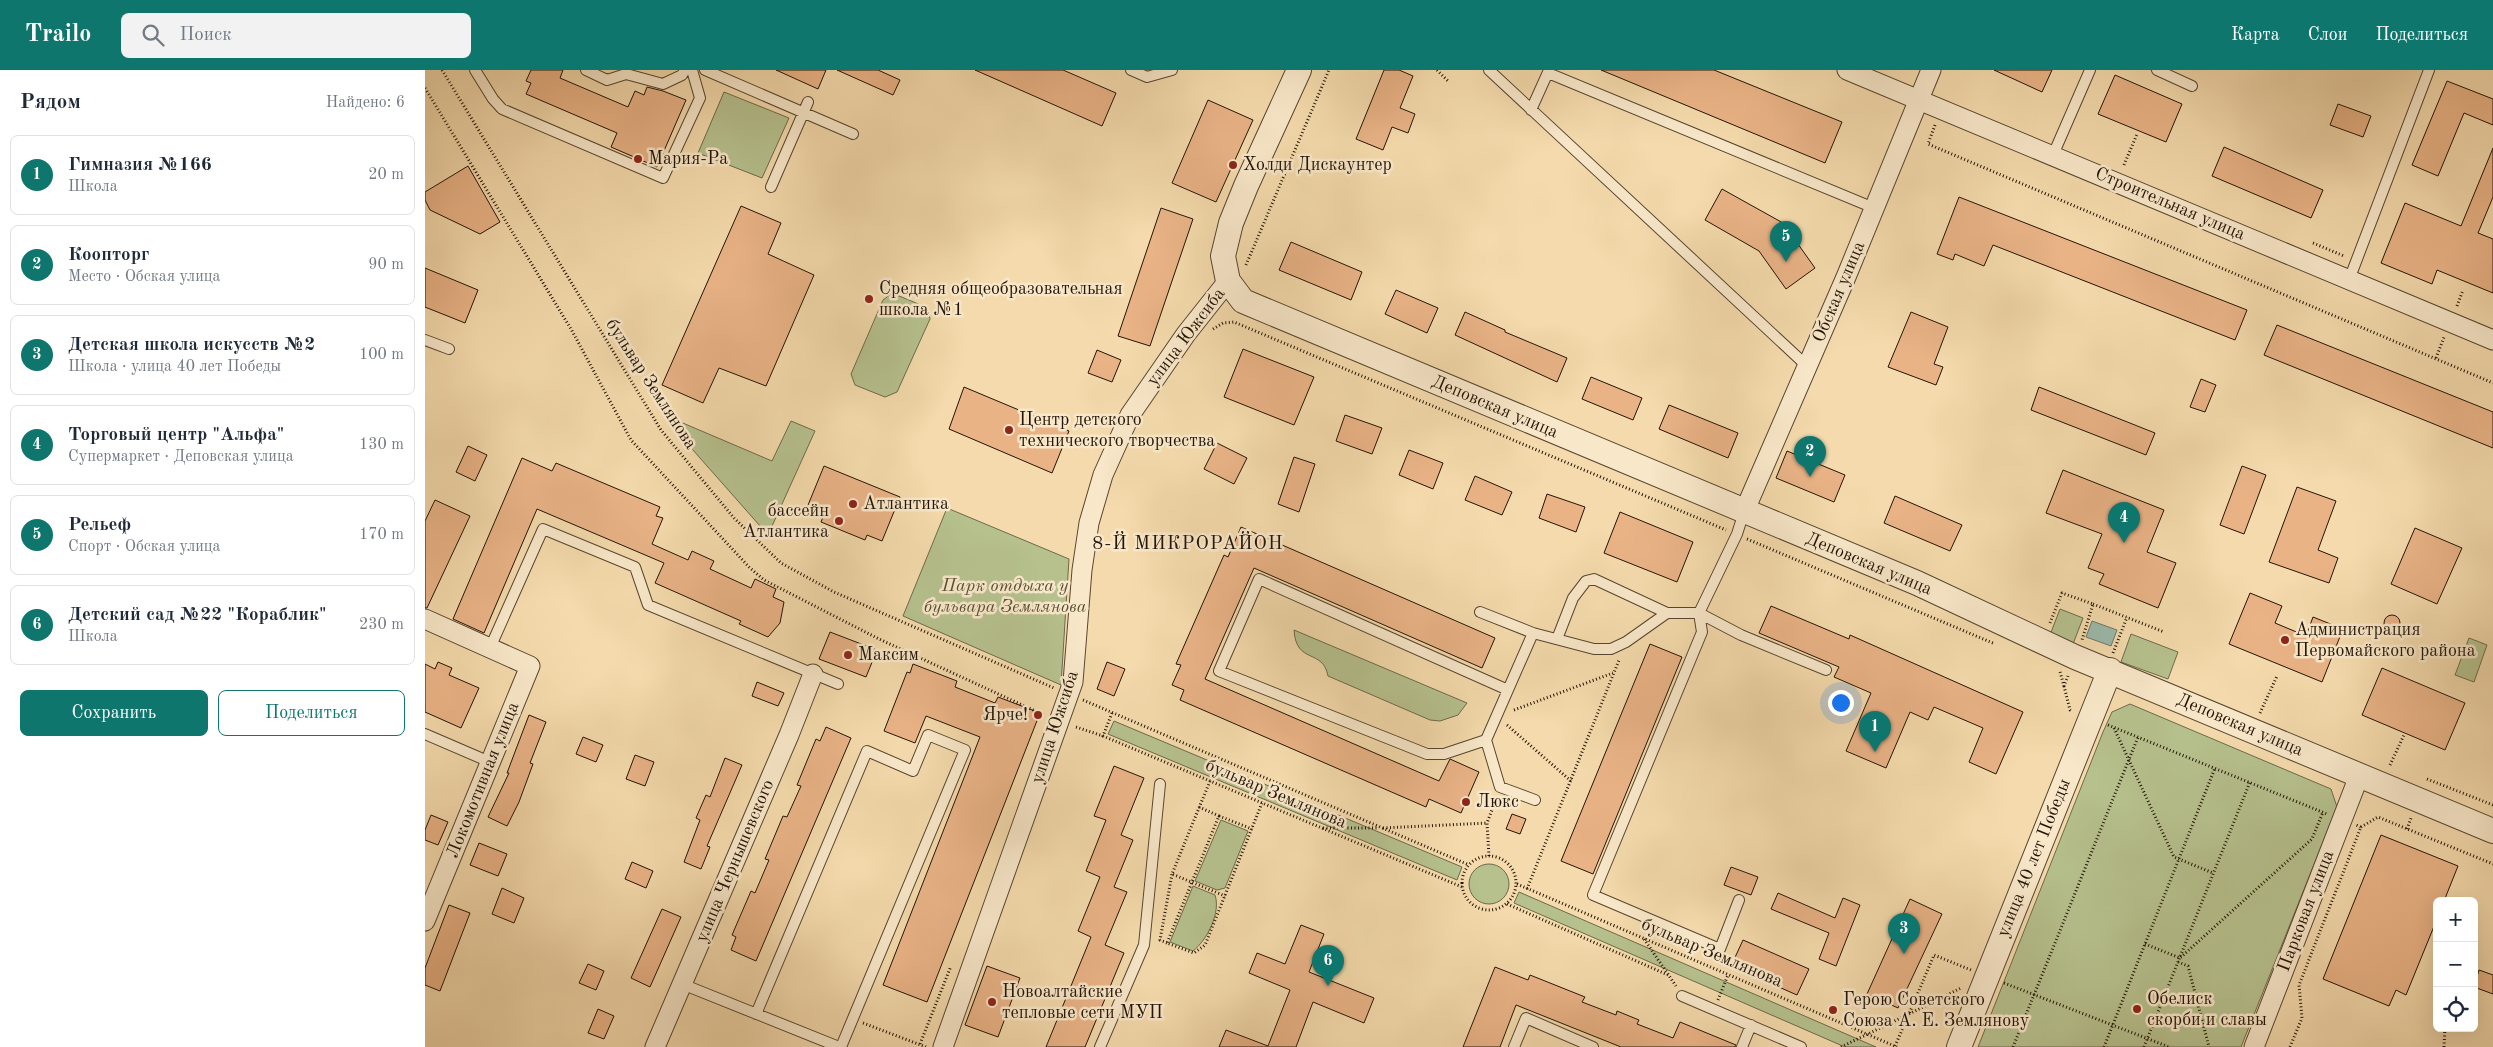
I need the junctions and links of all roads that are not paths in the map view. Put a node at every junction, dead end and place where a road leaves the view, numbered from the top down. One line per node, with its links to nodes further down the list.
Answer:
1 (475, 70): 4 (lane)
2 (587, 70): 3 (lane)
3 (685, 70)
4 (692, 70)
5 (705, 70): 20 (lane)
6 (1131, 70): 7 (lane)
7 (1172, 70)
8 (1299, 70): 25 (street, улица Южсиба)
9 (1489, 70): 19 (lane)
10 (1847, 70): 17 (street, Строительная улица)
11 (1931, 70): 17 (street, Обская улица)
12 (2090, 70): 22 (lane)
13 (2157, 70): 16 (lane)
14 (2429, 70): 26 (lane)
15 (1548, 71): 19 (lane); 24 (lane)
16 (2192, 86)
17 (1919, 100): 22 (street, Строительная улица); 24 (street, Обская улица)
18 (808, 102): 20 (lane)
19 (1531, 110): 31 (lane)
20 (803, 112): 21 (lane); 23 (lane)
21 (853, 134)
22 (2053, 156): 26 (street, Строительная улица)
23 (771, 187)
24 (1874, 208): 31 (street, Обская улица)
25 (1237, 276): 27 (street, улица Южсиба); 60 (street, улица Южсиба)
26 (2349, 280): 29 (street, Строительная улица)
27 (1239, 312): 32 (street, Деповская улица)
28 (425, 340): 30 (lane)
29 (2493, 340)
30 (449, 349)
31 (1807, 366): 32 (street, Обская улица)
32 (1744, 512): 35 (lane); 40 (street, Деповская улица)
33 (1480, 612): 37 (lane)
34 (1667, 613): 35 (lane); 38 (lane); 38 (lane)
35 (1699, 613): 41 (lane); 52 (lane)
36 (425, 620): 39 (street)
37 (1533, 633): 38 (lane); 44 (lane)
38 (1557, 639)
39 (490, 648): 42 (lane); 47 (street, Локомотивная улица)
40 (2110, 666): 48 (street, Деповская улица); 66 (street, улица 40 лет Победы)
41 (1826, 670)
42 (813, 674): 43 (lane); 54 (street, улица Чернышевского)
43 (838, 684)
44 (1508, 690): 46 (lane); 46 (lane)
45 (425, 734): 47 (lane)
46 (1487, 740): 50 (lane)
47 (491, 762): 53 (street, Локомотивная улица)
48 (2359, 776): 51 (street, Деповская улица); 67 (street, Парковая улица)
49 (1160, 784): 61 (lane)
50 (1535, 800)
51 (2493, 831)
52 (1739, 900)
53 (425, 921)
54 (682, 984): 56 (lane); 58 (street, улица Чернышевского)
55 (1683, 996): 57 (lane)
56 (756, 1014): 59 (lane); 59 (lane)
57 (1751, 1026): 64 (lane); 65 (lane)
58 (655, 1047)
59 (840, 1047)
60 (943, 1047)
61 (1100, 1047)
62 (1514, 1047): 63 (lane)
63 (1593, 1047)
64 (1742, 1047)
65 (1801, 1047)
66 (1959, 1047)
67 (2254, 1047)

